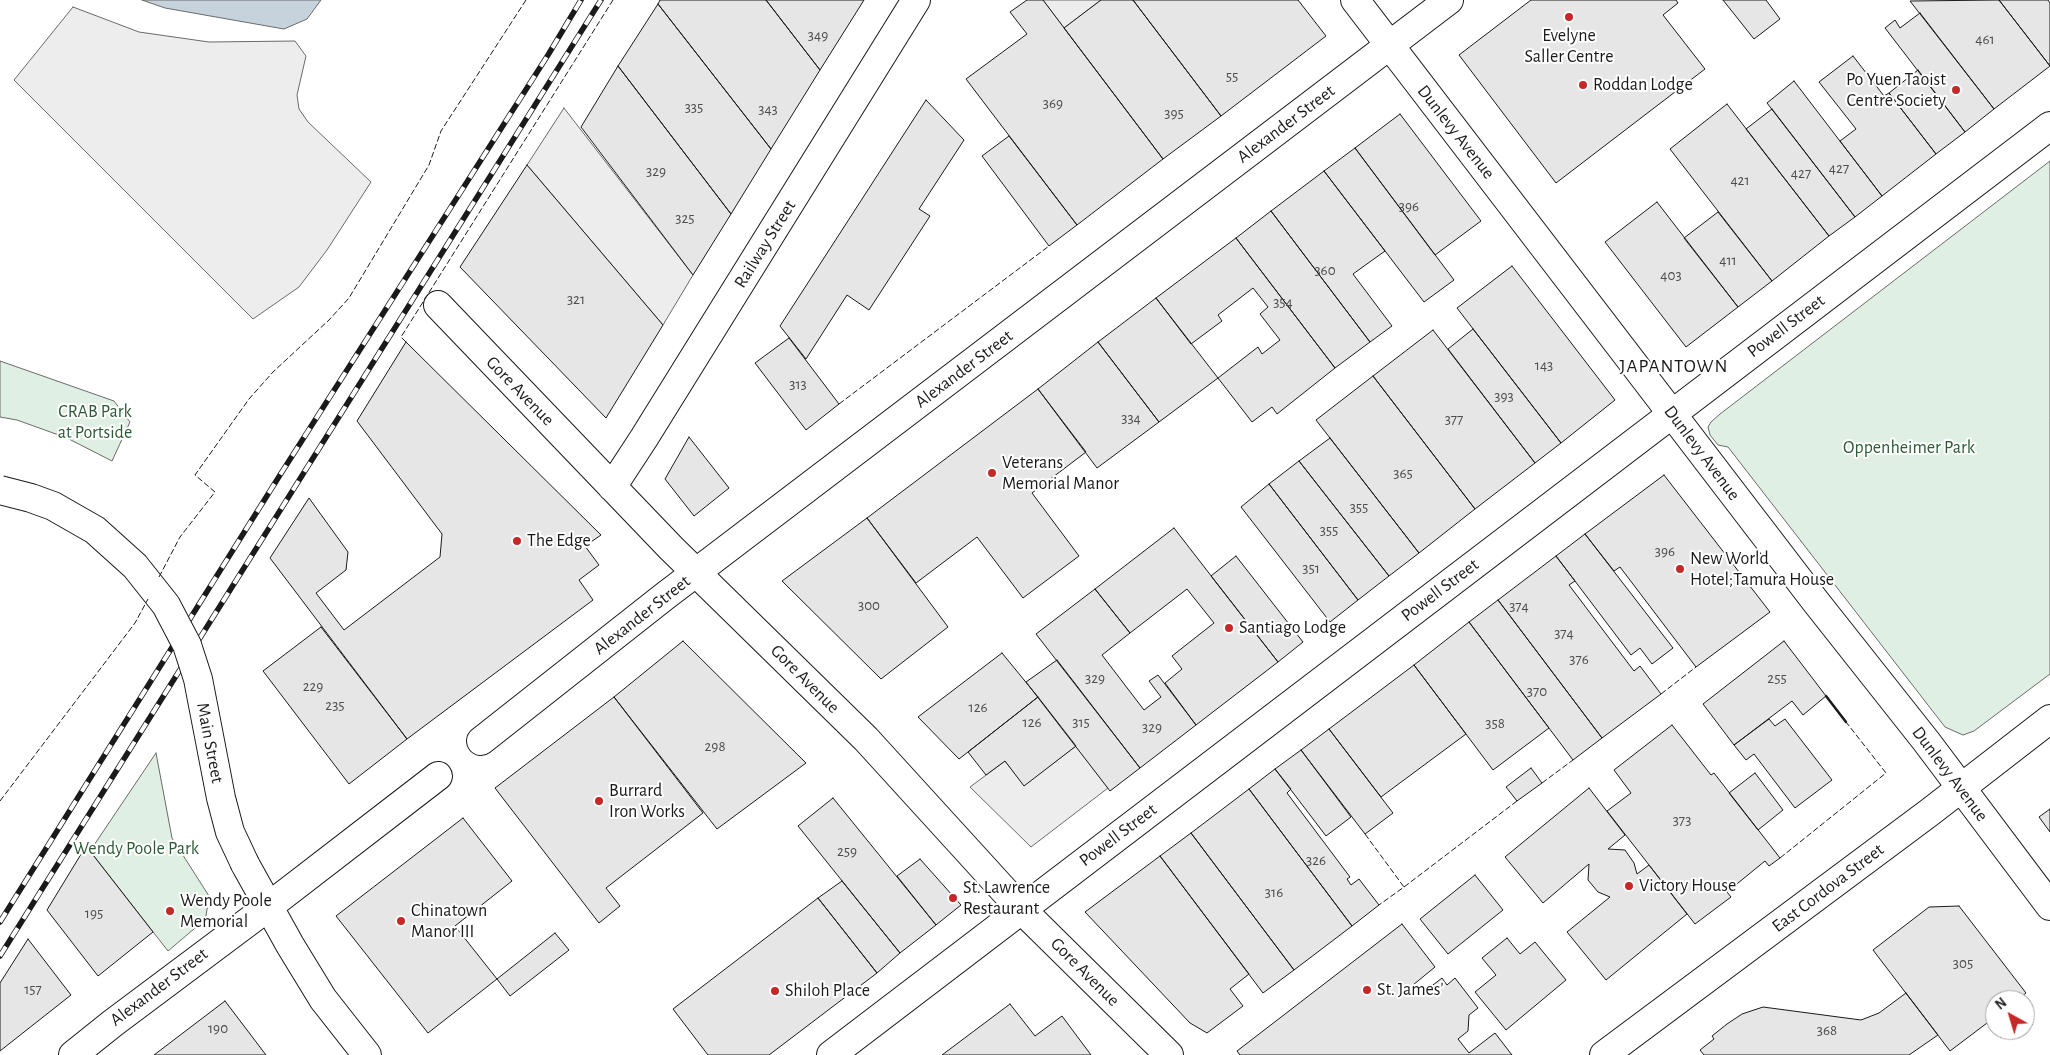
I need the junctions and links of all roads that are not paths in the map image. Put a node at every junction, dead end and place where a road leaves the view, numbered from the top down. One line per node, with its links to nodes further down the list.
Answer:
1 (916, 0): 8 (street, Railway Street)
2 (1355, 0): 4 (street, Dunlevy Avenue)
3 (1449, 0): 4 (street, Alexander Street)
4 (1390, 45): 7 (street, Dunlevy Avenue); 10 (street, Alexander Street)
5 (2050, 126): 7 (street, Powell Street)
6 (438, 306): 8 (street, Gore Avenue)
7 (1672, 414): 14 (street, Dunlevy Avenue); 17 (street, Powell Street)
8 (612, 487): 10 (street, Gore Avenue)
9 (0, 490): 16 (street, Main Street, bridge)
10 (697, 573): 12 (street, Alexander Street); 17 (street, Gore Avenue)
11 (2050, 719): 14 (street, East Cordova Street)
12 (481, 741)
13 (438, 776): 16 (street, Alexander Street)
14 (1960, 788): 15 (street, Dunlevy Avenue); 22 (street, East Cordova Street)
15 (2050, 906)
16 (268, 907): 18 (street, Alexander Street); 19 (street, Main Street)
17 (1021, 909): 20 (street, Powell Street); 21 (street, Gore Avenue)
18 (73, 1055)
19 (366, 1055)
20 (831, 1055)
21 (1169, 1055)
22 (1604, 1055)

